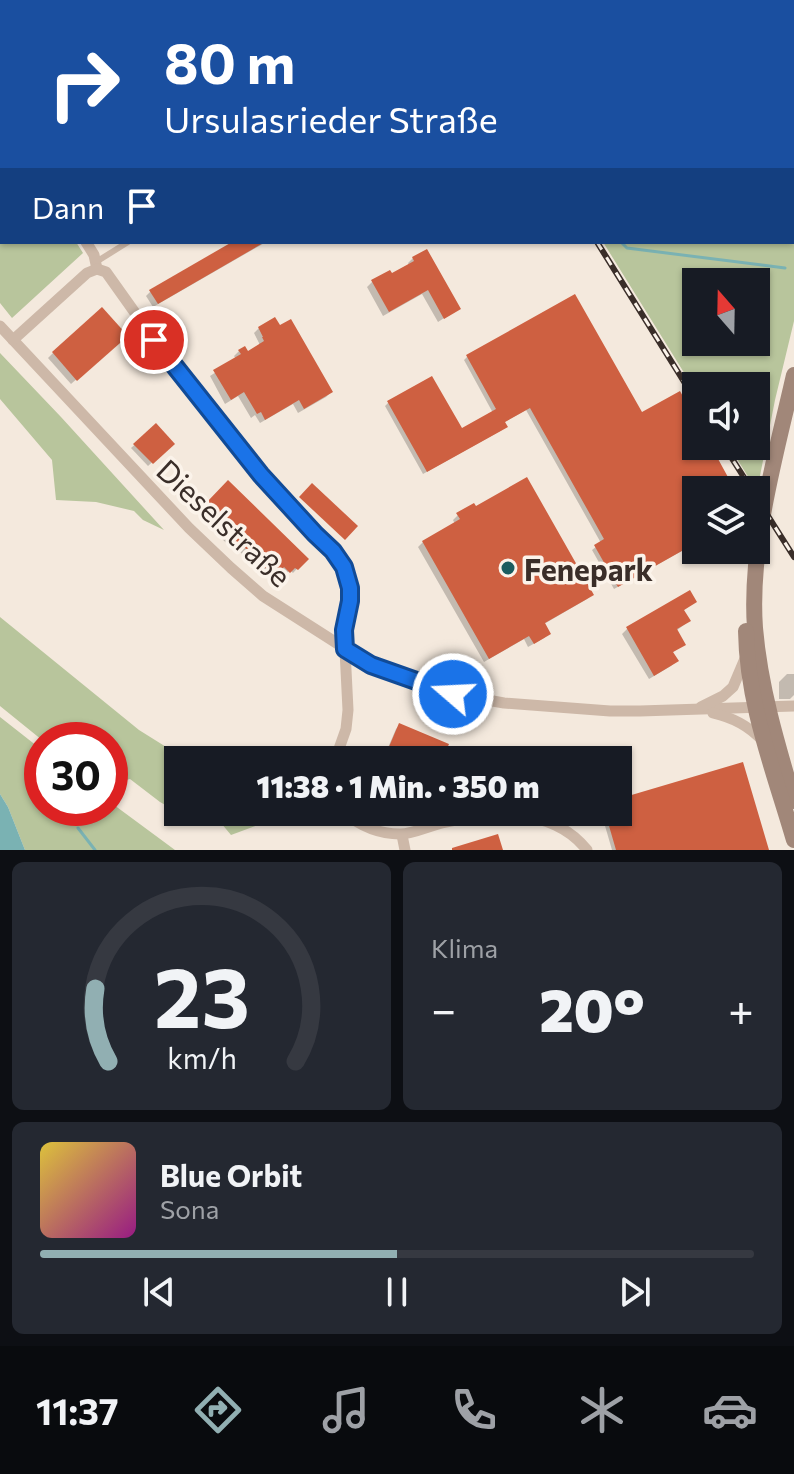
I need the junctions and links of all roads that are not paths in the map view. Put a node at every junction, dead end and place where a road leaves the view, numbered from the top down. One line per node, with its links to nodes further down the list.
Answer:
1 (87, 244): 3 (street)
2 (125, 244): 3 (lane)
3 (96, 265): 5 (street); 10 (street)
4 (0, 326): 5 (street, Dieselstraße)
5 (13, 340): 10 (street, Dieselstraße)
6 (794, 375): 7 (main road)
7 (770, 485)
8 (751, 564): 11 (main road)
9 (757, 564): 13 (main road)
10 (345, 649): 14 (street, Dieselstraße); 16 (street)
11 (747, 654): 13 (main road); 14 (street, Dieselstraße)
12 (794, 706): 13 (street, Dieselstraße)
13 (761, 707): 14 (street, Dieselstraße); 15 (main road); 17 (main road)
14 (697, 709): 15 (street, Dieselstraße)
15 (764, 743): 20 (main road)
16 (340, 746)
17 (794, 801)
18 (364, 826): 19 (street)
19 (402, 835): 21 (street); 22 (street)
20 (794, 840)
21 (405, 850)
22 (587, 850)

